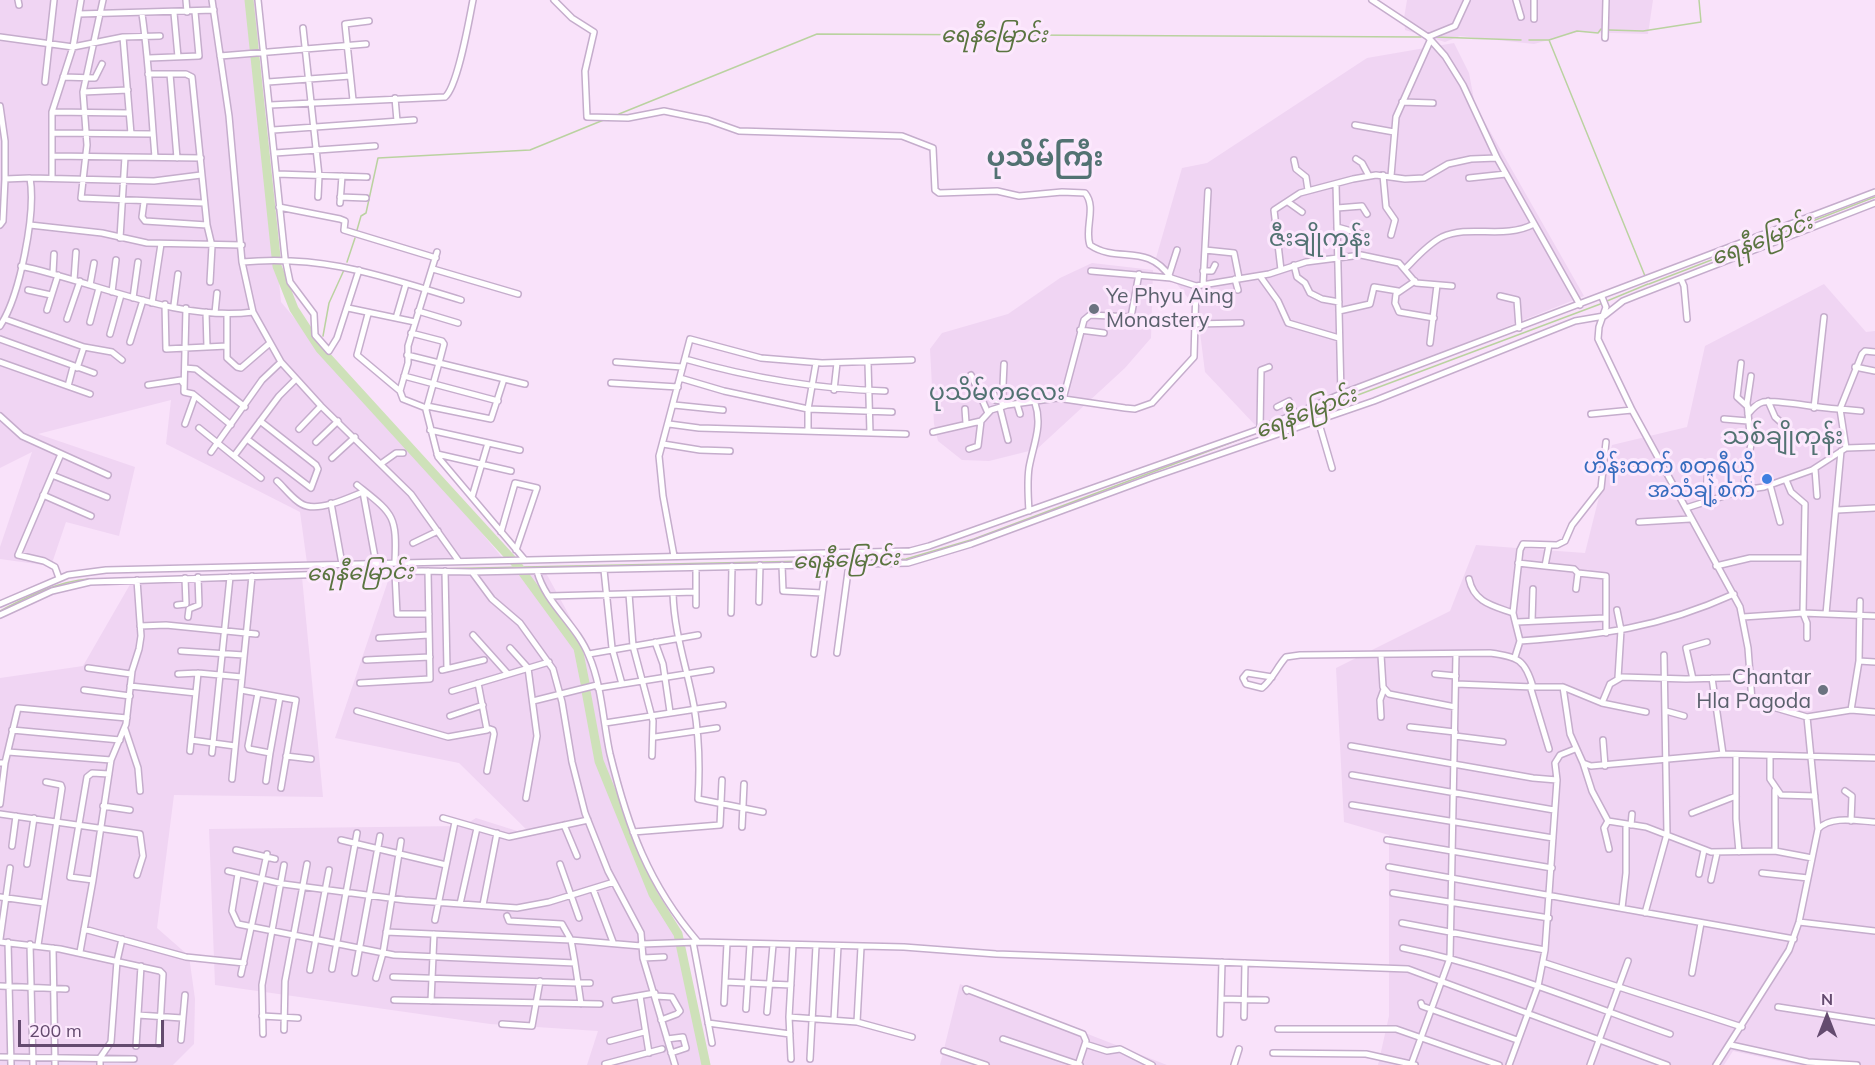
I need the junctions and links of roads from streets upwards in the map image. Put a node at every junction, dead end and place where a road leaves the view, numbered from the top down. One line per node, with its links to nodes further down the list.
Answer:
1 (54, 0): 36 (street)
2 (81, 0): 19 (street)
3 (103, 0): 20 (street)
4 (186, 0): 16 (street)
5 (212, 0): 15 (street)
6 (258, 0): 40 (street)
7 (473, 0): 55 (street)
8 (554, 0): 154 (street)
9 (1372, 0): 33 (street)
10 (1467, 0): 11 (street); 33 (street)
11 (1474, 0)
12 (1516, 0): 22 (street)
13 (1534, 0): 23 (street)
14 (1606, 0): 26 (street)
15 (214, 10): 17 (street); 41 (street)
16 (187, 12): 17 (street); 18 (street)
17 (195, 12): 42 (street)
18 (174, 13): 21 (street); 42 (street)
19 (79, 14): 20 (street); 38 (street)
20 (100, 14): 21 (street); 34 (street)
21 (142, 14): 28 (street)
22 (1521, 18)
23 (1534, 19)
24 (369, 21): 37 (street)
25 (1597, 21): 26 (street)
26 (1605, 21): 32 (street)
27 (303, 28): 39 (street)
28 (145, 36): 29 (street); 31 (street); 43 (street)
29 (160, 36)
30 (0, 37): 36 (street)
31 (123, 37): 34 (street); 53 (street)
32 (1605, 38)
33 (1429, 39): 57 (street); 86 (street)
34 (95, 44): 38 (street); 49 (street)
35 (366, 44): 37 (street)
36 (48, 45): 38 (street); 51 (street)
37 (346, 45): 39 (street); 47 (street)
38 (73, 47): 48 (street)
39 (305, 47): 40 (street); 50 (street)
40 (264, 51): 41 (street); 52 (street)
41 (220, 56): 129 (street)
42 (178, 57): 43 (street)
43 (149, 58): 45 (street)
44 (102, 64): 49 (street)
45 (148, 74): 46 (street); 75 (street)
46 (170, 74): 84 (street); 85 (street)
47 (350, 76): 50 (street); 56 (street)
48 (63, 77): 49 (street); 62 (street)
49 (85, 77): 54 (street)
50 (309, 79): 52 (street); 58 (street)
51 (45, 82)
52 (268, 82): 60 (street)
53 (128, 90): 54 (street); 64 (street)
54 (83, 92): 63 (street)
55 (395, 98): 56 (street); 67 (street)
56 (353, 100): 58 (street)
57 (1402, 102): 59 (street); 71 (street)
58 (312, 103): 60 (street); 69 (street)
59 (1433, 103)
60 (270, 105): 70 (street)
61 (0, 106): 65 (street)
62 (52, 112): 63 (street); 72 (street)
63 (84, 113): 64 (street); 73 (street)
64 (129, 113): 74 (street)
65 (0, 114): 76 (street)
66 (414, 120): 67 (street)
67 (397, 121): 69 (street)
68 (1355, 125): 71 (street)
69 (315, 127): 70 (street); 78 (street)
70 (273, 130): 79 (street)
71 (1394, 132): 97 (street)
72 (52, 133): 73 (street); 80 (street)
73 (86, 134): 74 (street); 81 (street)
74 (131, 134): 75 (street)
75 (153, 134): 83 (street)
76 (2, 141): 89 (street)
77 (375, 146): 78 (street)
78 (317, 150): 79 (street); 94 (street)
79 (275, 153): 90 (street)
80 (52, 156): 81 (street); 100 (street)
81 (86, 156): 82 (street); 103 (street)
82 (125, 157): 83 (street); 104 (street)
83 (155, 158): 84 (street)
84 (177, 158): 85 (street)
85 (201, 158): 92 (street)
86 (1497, 158): 91 (street); 97 (street)
87 (1356, 159): 96 (street)
88 (1294, 160): 106 (street)
89 (2, 167): 102 (street)
90 (277, 174): 94 (street); 116 (street)
91 (1506, 174): 101 (street); 120 (street)
92 (201, 175): 104 (street); 114 (street)
93 (1383, 175): 96 (street); 97 (street); 126 (street)
94 (320, 176): 95 (street); 109 (street)
95 (342, 176): 98 (street); 110 (street)
96 (1369, 176): 105 (street)
97 (1391, 176)
98 (367, 177)
99 (30, 178): 100 (street); 102 (street); 122 (street)
100 (52, 178): 103 (street)
101 (1469, 178)
102 (5, 179): 121 (street)
103 (83, 179): 104 (street); 111 (street)
104 (123, 180): 111 (street)
105 (1336, 184): 106 (street); 117 (street)
106 (1308, 190): 113 (street)
107 (1208, 191): 132 (street)
108 (1875, 192): 178 (street)
109 (318, 197)
110 (366, 198)
111 (122, 200): 112 (street); 127 (street)
112 (144, 202): 114 (street); 123 (street)
113 (1288, 202): 118 (street); 147 (street)
114 (204, 203): 123 (street)
115 (1875, 203): 156 (street)
116 (279, 207): 136 (street); 145 (street)
117 (1337, 208): 119 (street); 124 (street)
118 (1302, 212)
119 (1367, 214)
120 (1534, 224): 144 (street); 184 (street)
121 (0, 225)
122 (30, 225): 127 (street); 143 (street)
123 (207, 225): 130 (street)
124 (1337, 227): 125 (street); 135 (street)
125 (1362, 234)
126 (1391, 235)
127 (120, 238): 128 (street)
128 (161, 244): 130 (street); 182 (street)
129 (242, 245): 130 (street); 140 (street)
130 (212, 246): 159 (street)
131 (1177, 250): 154 (street)
132 (1205, 250): 149 (street); 155 (street)
133 (76, 252): 157 (street)
134 (54, 254): 150 (street)
135 (1339, 257): 142 (street); 144 (street); 181 (street)
136 (285, 258): 140 (street); 146 (street); 187 (street)
137 (116, 260): 171 (street)
138 (94, 262): 161 (street)
139 (138, 262): 177 (street)
140 (242, 262): 192 (street)
141 (1215, 265): 149 (street)
142 (1294, 265): 147 (street); 181 (street)
143 (21, 267): 150 (street); 200 (street)
144 (1406, 268): 158 (street)
145 (433, 269): 168 (street); 173 (street)
146 (359, 270): 160 (street); 187 (street)
147 (1281, 270): 153 (street)
148 (1091, 271): 152 (street)
149 (1203, 272): 162 (street)
150 (55, 274): 157 (street); 174 (street)
151 (178, 274): 185 (street)
152 (1139, 274): 154 (street); 210 (street)
153 (1260, 276): 155 (street); 214 (street)
154 (1170, 277): 164 (street)
155 (1237, 278): 162 (street); 169 (street)
156 (1681, 279): 196 (street); 202 (street)
157 (77, 281): 161 (street); 201 (street)
158 (1415, 281): 163 (street); 170 (street)
159 (210, 282)
160 (406, 284): 168 (street); 198 (street)
161 (90, 285): 166 (street)
162 (1203, 285): 164 (street)
163 (1437, 285): 165 (street); 199 (street)
164 (1196, 286): 207 (street)
165 (1452, 286)
166 (99, 288): 171 (street); 203 (street)
167 (28, 290): 174 (street)
168 (426, 290): 180 (street); 189 (street)
169 (1238, 290)
170 (1398, 291): 190 (street); 199 (street)
171 (112, 292): 175 (street)
172 (217, 293): 193 (street)
173 (518, 294)
174 (51, 295): 188 (street)
175 (121, 295): 177 (street); 213 (street)
176 (1500, 296): 209 (street)
177 (133, 298): 179 (street)
178 (1603, 298): 184 (street); 196 (street)
179 (143, 300): 182 (street); 216 (street)
180 (461, 300)
181 (1339, 302): 190 (street)
182 (152, 303): 183 (street)
183 (165, 304): 185 (street); 222 (street)
184 (1580, 305): 209 (street)
185 (174, 306): 186 (street)
186 (186, 308): 191 (street); 222 (street)
187 (348, 308): 194 (street)
188 (47, 310)
189 (418, 311): 204 (street); 205 (street)
190 (1339, 311): 214 (street)
191 (206, 312): 193 (street); 221 (street)
192 (253, 312): 195 (street); 217 (street)
193 (215, 313): 195 (street)
194 (368, 314): 198 (street); 259 (street)
195 (227, 315): 220 (street)
196 (1604, 316): 282 (street); 293 (street)
197 (1824, 317): 277 (street)
198 (396, 318): 204 (street)
199 (1434, 318): 218 (street)
200 (5, 319): 208 (street); 219 (street)
201 (67, 319)
202 (1687, 319)
203 (90, 322)
204 (415, 322): 211 (street)
205 (458, 323)
206 (1241, 323): 207 (street)
207 (1196, 324): 266 (street)
208 (0, 326)
209 (1519, 328): 264 (street)
210 (1080, 330): 212 (street); 266 (street)
211 (411, 333): 224 (street); 231 (street)
212 (1104, 333)
213 (110, 334)
214 (1339, 338): 264 (street)
215 (0, 339): 237 (street)
216 (130, 342)
217 (270, 343): 220 (street); 229 (street)
218 (1430, 343)
219 (84, 346): 226 (street); 237 (street)
220 (227, 346): 221 (street)
221 (207, 347): 222 (street)
222 (187, 352): 241 (street)
223 (1875, 352): 240 (street)
224 (407, 355): 231 (street); 245 (street)
225 (685, 359): 232 (street); 238 (street); 257 (street)
226 (122, 360)
227 (912, 360): 234 (street)
228 (0, 362): 255 (street)
229 (282, 362): 248 (street); 274 (street)
230 (616, 362): 238 (street)
231 (439, 363): 249 (street); 254 (street)
232 (816, 363): 233 (street); 257 (street)
233 (837, 363): 234 (street); 258 (street)
234 (868, 363): 260 (street)
235 (1741, 363): 290 (street)
236 (1004, 364): 272 (street)
237 (75, 367): 243 (street); 255 (street)
238 (682, 367): 247 (street)
239 (1269, 367): 304 (street)
240 (1855, 367): 242 (street); 280 (street)
241 (185, 368): 250 (street); 274 (street)
242 (1875, 371)
243 (94, 373)
244 (971, 375): 286 (street)
245 (404, 376): 254 (street); 259 (street)
246 (1751, 376): 290 (street)
247 (680, 378): 256 (street); 278 (street)
248 (296, 379): 273 (street); 294 (street)
249 (504, 379): 252 (street); 267 (street)
250 (183, 383): 253 (street); 265 (street)
251 (611, 383): 256 (street)
252 (525, 384)
253 (148, 385)
254 (433, 385): 267 (street); 275 (street)
255 (68, 386): 262 (street)
256 (678, 387): 271 (street)
257 (811, 387): 258 (street); 278 (street)
258 (834, 390): 260 (street)
259 (400, 391): 275 (street)
260 (870, 391): 261 (street); 284 (street)
261 (885, 392)
262 (90, 394)
263 (994, 394): 272 (street)
264 (1341, 394): 288 (street)
265 (195, 396): 298 (street); 300 (street)
266 (1063, 399): 269 (street)
267 (498, 401): 275 (street)
268 (1768, 401): 277 (street); 290 (street); 301 (street)
269 (1035, 403): 270 (street); 354 (street)
270 (1017, 404): 272 (street); 287 (street)
271 (674, 405): 281 (street); 299 (street)
272 (1001, 405): 286 (street); 312 (street)
273 (321, 406): 295 (street); 303 (street)
274 (244, 407): 300 (street)
275 (426, 407): 305 (street)
276 (1277, 407): 288 (street)
277 (1814, 408): 280 (street)
278 (808, 409): 284 (street); 306 (street)
279 (965, 409): 297 (street)
280 (1840, 409): 283 (street); 320 (street)
281 (723, 410)
282 (1632, 410): 289 (street); 331 (street)
283 (1861, 411)
284 (870, 412): 285 (street); 308 (street)
285 (892, 412)
286 (988, 413): 296 (street)
287 (1020, 414)
288 (1295, 414): 304 (street)
289 (1591, 414)
290 (1748, 414): 292 (street); 344 (street)
291 (0, 416): 325 (street)
292 (1724, 419)
293 (1318, 420): 333 (street); 374 (street)
294 (260, 421): 311 (street); 311 (street)
295 (338, 421): 310 (street); 313 (street)
296 (981, 421): 297 (street); 319 (street)
297 (966, 423): 307 (street)
298 (185, 424)
299 (669, 424): 306 (street); 317 (street)
300 (231, 425): 316 (street)
301 (1785, 426)
302 (199, 428): 316 (street)
303 (299, 429)
304 (1260, 429): 354 (street)
305 (430, 430): 314 (street); 326 (street)
306 (808, 431): 308 (street)
307 (933, 432)
308 (870, 433): 309 (street)
309 (906, 434)
310 (355, 437): 328 (street); 329 (street)
311 (247, 439): 327 (street)
312 (1008, 440)
313 (316, 442)
314 (488, 442): 321 (street); 330 (street)
315 (1606, 442): 363 (street)
316 (218, 443): 323 (street); 327 (street)
317 (663, 444): 322 (street); 365 (street)
318 (1875, 447): 320 (street)
319 (969, 449)
320 (1843, 449): 334 (street); 355 (street)
321 (520, 450)
322 (730, 451)
323 (211, 452)
324 (403, 453): 329 (street)
325 (61, 454): 337 (street); 338 (street)
326 (437, 454): 330 (street); 349 (street)
327 (234, 456): 339 (street)
328 (332, 458)
329 (382, 464): 360 (street)
330 (481, 464): 336 (street); 349 (street)
331 (1662, 466): 335 (street); 352 (street)
332 (1708, 466): 350 (street)
333 (1332, 468)
334 (1815, 469): 340 (street); 347 (street)
335 (1624, 470)
336 (511, 471)
337 (52, 475): 346 (street); 348 (street)
338 (108, 475)
339 (261, 478)
340 (1786, 480): 343 (street); 366 (street)
341 (277, 481): 351 (street)
342 (357, 485): 345 (street)
343 (1770, 485): 344 (street); 359 (street)
344 (1743, 490): 350 (street)
345 (365, 493): 351 (street); 369 (street); 370 (street)
346 (43, 495): 356 (street); 392 (street)
347 (1817, 496)
348 (107, 497)
349 (472, 497): 361 (street)
350 (1706, 500): 352 (street)
351 (331, 502): 372 (street)
352 (1686, 508): 357 (street)
353 (1875, 508): 355 (street)
354 (1029, 510): 365 (street)
355 (1837, 510): 415 (street)
356 (91, 516)
357 (1690, 519): 358 (street); 379 (street)
358 (1639, 522)
359 (1780, 522)
360 (438, 531): 362 (street); 368 (street)
361 (501, 532): 364 (street); 364 (street)
362 (413, 543)
363 (1549, 545): 371 (street); 378 (street)
364 (516, 550): 367 (street)
365 (674, 556): 367 (street)
366 (1804, 558): 379 (street); 413 (street)
367 (522, 560): 368 (street)
368 (462, 561): 369 (street); 384 (street)
369 (395, 562): 370 (street)
370 (376, 563): 372 (street)
371 (1518, 563): 378 (street); 412 (street)
372 (342, 564): 392 (street)
373 (826, 564): 374 (street); 376 (street); 400 (street)
374 (849, 564): 443 (street)
375 (760, 565): 376 (street); 377 (street); 406 (street)
376 (782, 565): 400 (street)
377 (732, 566): 380 (street); 411 (street)
378 (1545, 566): 388 (street)
379 (1716, 566): 403 (street)
380 (696, 568): 381 (street); 398 (street)
381 (604, 570): 385 (street); 401 (street)
382 (428, 571): 383 (street); 387 (street); 414 (street)
383 (445, 571): 384 (street); 454 (street)
384 (464, 571): 386 (street)
385 (537, 571): 386 (street); 404 (street)
386 (472, 572): 456 (street)
387 (395, 573): 389 (street); 414 (street)
388 (1578, 573): 397 (street); 421 (street)
389 (252, 576): 391 (street); 427 (street)
390 (198, 577): 391 (street); 393 (street); 419 (street)
391 (230, 577): 426 (street)
392 (58, 578): 407 (street)
393 (185, 578): 395 (street); 408 (street)
394 (1469, 579): 412 (street)
395 (136, 580): 416 (street); 424 (street)
396 (1533, 589): 422 (street)
397 (1576, 589)
398 (696, 592): 399 (street); 409 (street)
399 (673, 593): 402 (street); 434 (street)
400 (822, 593): 446 (street)
401 (607, 594): 402 (street); 404 (street); 441 (street)
402 (629, 594): 439 (street)
403 (1734, 594): 420 (street); 425 (street)
404 (550, 596): 445 (street)
405 (1860, 601): 417 (street)
406 (759, 602)
407 (0, 604)
408 (177, 605)
409 (696, 605)
410 (1617, 610): 425 (street)
411 (730, 613)
412 (1514, 613): 423 (street)
413 (1803, 613): 415 (street); 420 (street); 435 (street)
414 (429, 614): 430 (street)
415 (1826, 614): 417 (street)
416 (0, 615)
417 (1860, 615): 418 (street); 455 (street)
418 (1875, 616)
419 (188, 617)
420 (1743, 617): 469 (street)
421 (1605, 618): 422 (street); 428 (street)
422 (1532, 621): 423 (street)
423 (1517, 622): 436 (street)
424 (140, 626): 426 (street); 462 (street)
425 (1620, 630): 428 (street); 474 (street)
426 (224, 632): 427 (street); 444 (street)
427 (246, 633): 429 (street); 448 (street)
428 (1606, 633): 436 (street)
429 (256, 634)
430 (429, 635): 433 (street); 451 (street)
431 (473, 635): 464 (street)
432 (698, 635): 434 (street)
433 (379, 638)
434 (678, 638): 437 (street); 465 (street)
435 (1807, 638)
436 (1520, 641): 452 (street)
437 (655, 642): 439 (street); 473 (street)
438 (1707, 642): 477 (street)
439 (633, 646): 441 (street); 478 (street)
440 (510, 648): 459 (street)
441 (612, 648): 445 (street); 481 (street)
442 (181, 651): 444 (street)
443 (837, 652)
444 (222, 653): 448 (street); 467 (street)
445 (589, 654): 484 (street)
446 (814, 654)
447 (1456, 654): 449 (street); 452 (street); 468 (street)
448 (244, 655): 471 (street)
449 (1380, 655): 472 (street); 487 (street)
450 (1664, 655): 476 (street)
451 (430, 657): 453 (street); 479 (street)
452 (1515, 657): 485 (street)
453 (366, 660)
454 (484, 660)
455 (1859, 661): 457 (street); 502 (street)
456 (549, 662): 459 (street); 493 (street)
457 (1875, 662)
458 (88, 668): 462 (street)
459 (528, 668): 464 (street); 496 (street)
460 (711, 670): 465 (street)
461 (198, 673): 463 (street); 467 (street); 491 (street)
462 (131, 674): 483 (street)
463 (178, 674)
464 (508, 674): 480 (street)
465 (687, 674): 473 (street); 501 (street)
466 (1436, 674): 468 (street)
467 (219, 675): 471 (street); 527 (street)
468 (1456, 676): 482 (street)
469 (1748, 676): 470 (street); 475 (street); 512 (street)
470 (1794, 676)
471 (242, 677): 489 (street)
472 (1272, 677): 472 (street)
473 (664, 678): 478 (street); 505 (street)
474 (1618, 678): 476 (street); 497 (street)
475 (1712, 678): 477 (street); 536 (street)
476 (1665, 679): 477 (street); 504 (street)
477 (1693, 679)
478 (644, 681): 481 (street); 508 (street)
479 (360, 683)
480 (478, 683): 490 (street); 498 (street)
481 (622, 684): 484 (street)
482 (1456, 684): 485 (street); 500 (street)
483 (130, 686): 491 (street); 494 (street)
484 (596, 686): 493 (street); 514 (street)
485 (1531, 687): 486 (street); 530 (street)
486 (1563, 687): 497 (street); 531 (street)
487 (1383, 689): 500 (street); 511 (street)
488 (84, 690): 494 (street)
489 (241, 690): 492 (street); 528 (street)
490 (452, 691)
491 (196, 693): 524 (street)
492 (258, 693): 495 (street); 535 (street)
493 (560, 695): 496 (street); 581 (street)
494 (130, 696): 513 (street)
495 (280, 697): 535 (street); 538 (street)
496 (533, 701): 566 (street)
497 (1602, 703): 506 (street)
498 (483, 705): 509 (street); 517 (street)
499 (723, 705): 501 (street)
500 (1455, 707): 521 (street)
501 (694, 709): 505 (street); 520 (street)
502 (1851, 710): 507 (street); 512 (street)
503 (357, 711): 517 (street)
504 (1666, 711): 510 (street); 544 (street)
505 (670, 712): 508 (street)
506 (1646, 712)
507 (1875, 712)
508 (650, 715): 514 (street); 522 (street)
509 (450, 716)
510 (1684, 716)
511 (1381, 717)
512 (1808, 717): 541 (street)
513 (127, 718): 516 (street); 519 (street)
514 (605, 723): 595 (street)
515 (1410, 727): 521 (street)
516 (124, 728): 523 (street); 561 (street)
517 (487, 728): 550 (street)
518 (717, 728): 520 (street)
519 (12, 730): 523 (street); 533 (street)
520 (696, 731): 522 (street); 568 (street)
521 (1455, 734): 526 (street); 547 (street)
522 (655, 737): 539 (street)
523 (120, 740): 545 (street)
524 (191, 740): 527 (street); 532 (street)
525 (1603, 740): 549 (street)
526 (1503, 742)
527 (213, 743): 528 (street); 534 (street)
528 (235, 746): 553 (street)
529 (1351, 746): 547 (street)
530 (1549, 749)
531 (1575, 749): 548 (street); 555 (street)
532 (189, 751)
533 (8, 752): 545 (street); 546 (street)
534 (212, 753)
535 (270, 753): 556 (street)
536 (1723, 754): 537 (street); 544 (street)
537 (1736, 755): 540 (street); 564 (street)
538 (286, 756): 543 (street); 559 (street)
539 (652, 756)
540 (1770, 757): 541 (street); 560 (street)
541 (1811, 757): 542 (street); 565 (street)
542 (1875, 758)
543 (311, 759)
544 (1668, 759): 549 (street); 598 (street)
545 (111, 760): 551 (street)
546 (3, 763): 567 (street)
547 (1454, 763): 555 (street); 562 (street)
548 (1583, 763): 549 (street); 583 (street)
549 (1605, 766)
550 (487, 771)
551 (109, 774): 570 (street); 588 (street)
552 (1352, 775): 562 (street)
553 (232, 779)
554 (722, 780): 568 (street)
555 (1557, 780): 573 (street)
556 (266, 781)
557 (46, 782): 585 (street)
558 (744, 784): 571 (street)
559 (281, 788)
560 (1775, 790): 565 (street); 611 (street)
561 (140, 791)
562 (1452, 791): 573 (street); 582 (street)
563 (1845, 791): 584 (street)
564 (1736, 795): 575 (street); 612 (street)
565 (1815, 796): 594 (street)
566 (526, 798)
567 (0, 804)
568 (721, 804): 571 (street); 595 (street)
569 (1352, 804): 582 (street)
570 (103, 806): 572 (street); 591 (street)
571 (743, 808): 574 (street); 592 (street)
572 (130, 810)
573 (1554, 810): 600 (street)
574 (763, 812)
575 (1692, 813)
576 (0, 814): 578 (street)
577 (1632, 814): 590 (street)
578 (16, 816): 579 (street); 605 (street)
579 (34, 818): 585 (street); 619 (street)
580 (443, 818): 586 (street)
581 (588, 820): 589 (street); 638 (street)
582 (1452, 820): 600 (street); 609 (street)
583 (1608, 820): 590 (street); 607 (street)
584 (1851, 821): 587 (street); 594 (street)
585 (57, 822): 588 (street); 652 (street)
586 (455, 822): 593 (street); 623 (street)
587 (1875, 822)
588 (78, 824): 591 (street); 636 (street)
589 (564, 825): 597 (street); 616 (street)
590 (1629, 825): 598 (street); 655 (street)
591 (99, 827): 632 (street); 636 (street)
592 (742, 827)
593 (477, 828): 597 (street); 653 (street)
594 (1818, 829): 617 (street)
595 (633, 832): 679 (street)
596 (357, 833): 604 (street)
597 (497, 833): 654 (street)
598 (1667, 834): 610 (street); 656 (street)
599 (380, 836): 606 (street)
600 (1553, 838): 626 (street)
601 (341, 840): 604 (street)
602 (401, 840): 614 (street)
603 (1387, 840): 609 (street)
604 (355, 844): 606 (street); 643 (street)
605 (12, 846)
606 (377, 849): 614 (street); 645 (street)
607 (1609, 849)
608 (236, 850): 615 (street)
609 (1452, 850): 626 (street); 633 (street)
610 (1704, 850): 613 (street); 631 (street)
611 (1775, 851): 612 (street); 617 (street)
612 (1739, 852): 613 (street)
613 (1717, 853): 637 (street)
614 (399, 854): 623 (street); 649 (street)
615 (266, 856): 618 (street); 635 (street)
616 (577, 856)
617 (1812, 858): 634 (street)
618 (276, 859)
619 (27, 864)
620 (307, 864): 640 (street)
621 (560, 864): 646 (street)
622 (284, 865): 639 (street)
623 (446, 865): 650 (street)
624 (1389, 867): 633 (street)
625 (10, 868): 648 (street)
626 (1552, 868): 647 (street)
627 (329, 870): 642 (street)
628 (228, 871): 630 (street)
629 (1762, 873): 634 (street)
630 (238, 874): 635 (street); 664 (street)
631 (1699, 874)
632 (137, 875)
633 (1450, 877): 647 (street); 651 (street)
634 (1808, 878): 661 (street)
635 (261, 879): 639 (street); 664 (street)
636 (93, 880): 665 (street)
637 (1712, 880)
638 (614, 882): 641 (street); 685 (street)
639 (281, 883): 640 (street); 666 (street)
640 (303, 886): 642 (street); 671 (street)
641 (592, 888): 646 (street); 678 (street)
642 (326, 889): 643 (street); 673 (street)
643 (348, 892): 645 (street); 680 (street)
644 (1393, 893): 651 (street)
645 (370, 895): 649 (street); 692 (street)
646 (571, 896): 654 (street); 658 (street)
647 (1551, 896): 655 (street); 659 (street)
648 (3, 898): 652 (street); 675 (street)
649 (392, 898): 650 (street); 669 (street)
650 (438, 902): 653 (street); 660 (street)
651 (1451, 902): 659 (street); 667 (street)
652 (44, 903): 684 (street)
653 (460, 904): 654 (street)
654 (483, 905)
655 (1622, 908): 656 (street)
656 (1645, 913): 663 (street)
657 (507, 916): 676 (street)
658 (579, 918)
659 (1549, 918): 694 (street)
660 (435, 920)
661 (1799, 922): 668 (street); 674 (street)
662 (1402, 923): 667 (street)
663 (1701, 923): 674 (street); 714 (street)
664 (252, 926): 666 (street); 704 (street)
665 (84, 929): 672 (street); 695 (street)
666 (273, 930): 671 (street); 756 (street)
667 (1450, 931): 694 (street); 700 (street)
668 (1875, 931)
669 (386, 932): 670 (street); 696 (street)
670 (434, 934): 676 (street); 697 (street)
671 (294, 935): 673 (street); 761 (street)
672 (122, 939): 701 (street); 704 (street)
673 (316, 939): 680 (street); 712 (street)
674 (1794, 939): 770 (street)
675 (0, 940): 677 (street)
676 (572, 940): 678 (street); 705 (street)
677 (8, 942): 682 (street); 709 (street)
678 (613, 942): 685 (street)
679 (696, 942): 681 (street); 685 (street); 768 (street)
680 (337, 943): 692 (street); 711 (street)
681 (727, 943): 683 (street); 721 (street)
682 (30, 944): 684 (street); 730 (street)
683 (750, 944): 686 (street); 724 (street)
684 (38, 945): 691 (street)
685 (641, 945): 699 (street)
686 (773, 945): 687 (street); 725 (street)
687 (793, 945): 688 (street); 726 (street)
688 (816, 946): 689 (street); 763 (street)
689 (838, 946): 690 (street); 765 (street)
690 (861, 946): 703 (street); 766 (street)
691 (53, 948): 695 (street); 732 (street)
692 (360, 948): 696 (street); 713 (street)
693 (1403, 948): 700 (street)
694 (1545, 950): 707 (street)
695 (80, 952): 701 (street)
696 (383, 953): 697 (street); 717 (street)
697 (432, 957): 705 (street); 718 (street)
698 (664, 957): 699 (street)
699 (643, 958): 735 (street)
700 (1450, 958): 720 (street); 729 (street)
701 (117, 960): 710 (street); 805 (street)
702 (1628, 960): 731 (street)
703 (1222, 962): 706 (street); 738 (street)
704 (244, 963): 715 (street)
705 (575, 963): 722 (street)
706 (1245, 963): 720 (street); 741 (street)
707 (1545, 963): 729 (street); 731 (street)
708 (0, 964): 709 (street)
709 (8, 965): 728 (street)
710 (141, 966): 755 (street); 757 (street)
711 (332, 969)
712 (310, 970)
713 (355, 973)
714 (1692, 973)
715 (242, 974)
716 (393, 977): 718 (street)
717 (376, 978)
718 (431, 978): 719 (street); 743 (street)
719 (540, 981): 722 (street); 746 (street)
720 (1444, 981): 751 (street); 754 (street)
721 (725, 982): 724 (street); 744 (street)
722 (578, 983): 723 (street); 747 (street)
723 (590, 983)
724 (747, 983): 725 (street); 750 (street)
725 (770, 984): 726 (street); 752 (street)
726 (791, 985): 758 (street)
727 (0, 986): 728 (street)
728 (8, 986): 730 (street); 799 (street)
729 (1538, 986): 753 (street); 754 (street)
730 (30, 987): 732 (street); 797 (street)
731 (1618, 987): 753 (street); 770 (street)
732 (53, 988): 733 (street); 800 (street)
733 (66, 989)
734 (967, 991): 788 (street)
735 (656, 994): 737 (street); 764 (street); 764 (street)
736 (185, 995): 760 (street)
737 (640, 996): 740 (street); 773 (street)
738 (1221, 999): 741 (street); 776 (street)
739 (394, 1000): 743 (street)
740 (615, 1000)
741 (1244, 1000): 742 (street); 759 (street)
742 (1266, 1000)
743 (431, 1001): 746 (street)
744 (724, 1003)
745 (1421, 1003): 751 (street)
746 (536, 1004): 747 (street); 769 (street)
747 (580, 1004): 748 (street)
748 (600, 1004)
749 (1778, 1007): 767 (street)
750 (746, 1009)
751 (1433, 1010): 779 (street); 784 (street)
752 (767, 1012)
753 (1607, 1012): 777 (street); 782 (street)
754 (1528, 1013): 782 (street); 784 (street)
755 (138, 1016): 757 (street); 790 (street)
756 (262, 1016): 761 (street); 774 (street)
757 (161, 1017): 760 (street); 787 (street)
758 (789, 1017): 763 (street); 775 (street)
759 (1244, 1017)
760 (182, 1018): 783 (street)
761 (284, 1018): 762 (street); 772 (street)
762 (298, 1018)
763 (813, 1018): 765 (street); 803 (street)
764 (661, 1020): 780 (street)
765 (834, 1020): 766 (street)
766 (857, 1022): 778 (street)
767 (1875, 1022)
768 (708, 1023): 775 (street); 786 (street)
769 (502, 1024)
770 (1742, 1027): 789 (street)
771 (1278, 1029): 779 (street)
772 (284, 1030)
773 (644, 1032): 785 (street); 794 (street)
774 (263, 1034)
775 (790, 1034): 802 (street)
776 (1220, 1034)
777 (1670, 1034)
778 (912, 1037)
779 (1423, 1037): 816 (street); 817 (street)
780 (667, 1039): 795 (street); 795 (street)
781 (1003, 1039): 813 (street)
782 (1599, 1039): 819 (street); 820 (street)
783 (181, 1040)
784 (1517, 1040): 818 (street)
785 (610, 1041)
786 (712, 1043)
787 (159, 1044)
788 (1085, 1044): 813 (street); 814 (street)
789 (1731, 1044): 806 (street); 821 (street)
790 (136, 1046)
791 (662, 1049): 794 (street)
792 (1239, 1049): 815 (street)
793 (944, 1051): 812 (street)
794 (649, 1053): 807 (street)
795 (671, 1053): 811 (street)
796 (1273, 1053): 816 (street)
797 (33, 1056): 799 (street); 800 (street); 809 (street)
798 (0, 1057): 799 (street)
799 (10, 1057): 808 (street)
800 (55, 1057): 804 (street); 810 (street)
801 (134, 1059): 805 (street)
802 (791, 1059)
803 (810, 1059)
804 (77, 1062): 805 (street)
805 (100, 1062)
806 (1808, 1063): 822 (street)
807 (605, 1064)
808 (11, 1065)
809 (33, 1065)
810 (55, 1065)
811 (675, 1065)
812 (986, 1065)
813 (1079, 1065)
814 (1152, 1065)
815 (1234, 1065)
816 (1413, 1065)
817 (1498, 1065)
818 (1509, 1065)
819 (1590, 1065)
820 (1667, 1065)
821 (1716, 1065)
822 (1848, 1065): 823 (street)
823 (1857, 1065)

